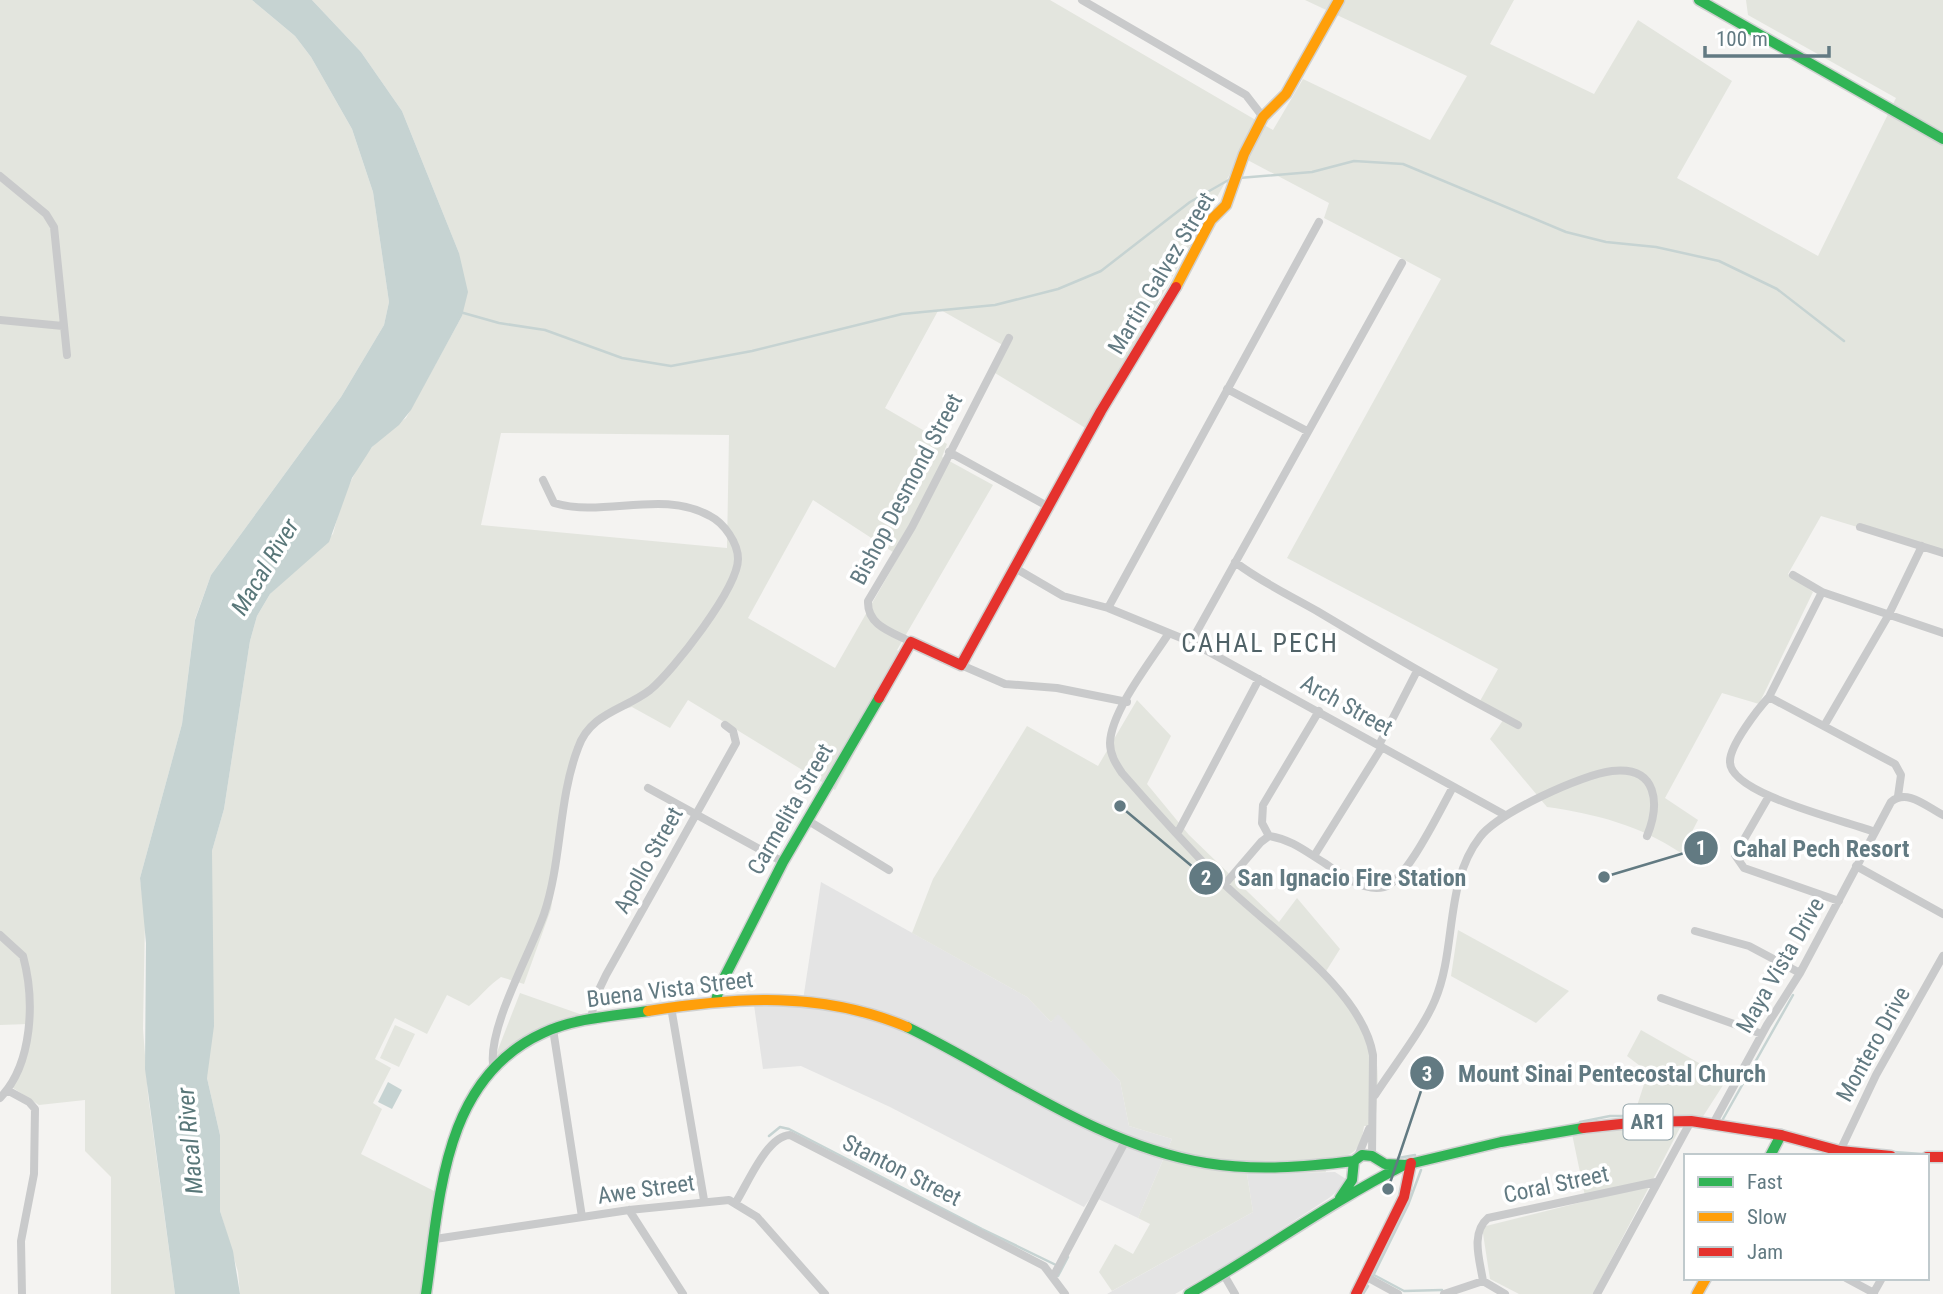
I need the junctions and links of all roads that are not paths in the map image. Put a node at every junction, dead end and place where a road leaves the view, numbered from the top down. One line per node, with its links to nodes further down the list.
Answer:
1 (1082, 0): 4 (street)
2 (1339, 0): 4 (main road, Martin Galvez Street)
3 (1699, 0): 5 (main road)
4 (1263, 117): 17 (main road, Martin Galvez Street)
5 (1943, 139)
6 (0, 176): 10 (street)
7 (1319, 222): 13 (street)
8 (1402, 263): 14 (street)
9 (0, 320): 10 (street)
10 (63, 326): 12 (street)
11 (1009, 338): 15 (street, Bishop Desmond Street)
12 (67, 355)
13 (1227, 389): 14 (street); 25 (street)
14 (1307, 431): 21 (street)
15 (949, 452): 17 (street); 29 (street, Bishop Desmond Street)
16 (543, 480): 70 (street)
17 (1049, 507): 22 (main road, Martin Galvez Street)
18 (1860, 527): 19 (street)
19 (1922, 546): 20 (street); 26 (street)
20 (1943, 553)
21 (1235, 562): 30 (street); 32 (street)
22 (1015, 568): 25 (street, Arch Street); 31 (main road, Martin Galvez Street)
23 (1793, 575): 24 (street)
24 (1822, 592): 26 (street); 34 (street)
25 (1108, 608): 27 (street, Arch Street)
26 (1888, 616): 28 (street); 39 (street)
27 (1169, 633): 30 (street, Arch Street); 35 (street)
28 (1943, 633)
29 (911, 642): 31 (main road); 48 (main road, Carmelita Street)
30 (1191, 642): 33 (street, Arch Street)
31 (961, 665): 35 (street)
32 (1417, 671): 38 (street); 40 (street)
33 (1259, 679): 36 (street, Arch Street); 50 (street)
34 (1769, 697): 39 (street); 43 (street)
35 (1127, 702): 50 (street)
36 (1319, 710): 40 (street, Arch Street); 51 (street)
37 (725, 725): 46 (street, Apollo Street)
38 (1518, 725)
39 (1824, 726): 44 (street)
40 (1381, 746): 41 (street, Arch Street); 53 (street)
41 (1453, 787): 47 (street, Arch Street); 53 (street)
42 (648, 788): 46 (street)
43 (1769, 796): 49 (street); 58 (street)
44 (1898, 796): 45 (street); 49 (street, Maya Vista Drive)
45 (1942, 811)
46 (695, 815): 54 (street); 67 (street, Apollo Street)
47 (1505, 815): 52 (street); 72 (street)
48 (807, 820): 54 (main road, Carmelita Street); 56 (street)
49 (1875, 832): 55 (street, Maya Vista Drive)
50 (1177, 834): 57 (street)
51 (1269, 836): 53 (street); 57 (street)
52 (1647, 836)
53 (1314, 856)
54 (783, 862): 65 (main road, Carmelita Street)
55 (1856, 866): 58 (street, Maya Vista Drive); 59 (street)
56 (889, 870)
57 (1225, 884): 72 (street)
58 (1839, 901): 63 (street, Maya Vista Drive)
59 (1943, 914)
60 (1695, 931): 63 (street)
61 (0, 935): 71 (street)
62 (1943, 957): 79 (street, Montero Drive)
63 (1800, 973): 69 (street, Maya Vista Drive)
64 (1661, 998): 69 (street)
65 (716, 1000): 66 (main road, Buena Vista Street); 78 (main road, Buena Vista Street)
66 (671, 1007): 67 (main road, Buena Vista Street); 88 (street)
67 (591, 1019): 68 (main road, Buena Vista Street)
68 (553, 1029): 70 (main road, Buena Vista Street); 91 (street)
69 (1762, 1034): 75 (street, Maya Vista Drive)
70 (493, 1064): 92 (main road, Buena Vista Street)
71 (8, 1090): 73 (street); 98 (street)
72 (1374, 1097): 76 (street)
73 (0, 1098)
74 (1691, 1121): 75 (main road, AR1); 83 (main road, AR1); 86 (street)
75 (1713, 1124): 77 (main road, AR1)
76 (1370, 1126): 82 (street); 84 (street)
77 (1781, 1135): 79 (main road, AR1); 80 (main road)
78 (1126, 1140): 84 (main road, Buena Vista Street); 93 (street)
79 (1840, 1151): 81 (main road, AR1)
80 (1771, 1154)
81 (1871, 1154)
82 (1374, 1158): 83 (main road, AR1); 84 (main road, Buena Vista Street); 85 (main road)
83 (1408, 1164): 85 (main road, AR1); 95 (main road)
84 (1355, 1166): 85 (main road); 87 (main road, AR1)
85 (1371, 1181): 87 (main road, AR1)
86 (1656, 1182): 97 (street, Coral Street); 109 (street)
87 (1340, 1198): 94 (main road, AR1)
88 (704, 1200): 89 (street, Awe Street); 90 (street, Awe Street)
89 (736, 1202): 93 (street, Stanton Street); 101 (street)
90 (629, 1210): 91 (street, Awe Street); 100 (street)
91 (582, 1217): 92 (street, Awe Street)
92 (435, 1239): 99 (main road, Buena Vista Street)
93 (1054, 1275): 102 (street, Stanton Street)
94 (1224, 1275): 103 (main road, AR1); 104 (street)
95 (1365, 1276): 105 (main road); 106 (street)
96 (1850, 1280): 110 (street)
97 (1483, 1281): 107 (street); 108 (street)
98 (22, 1294)
99 (426, 1294)
100 (683, 1294)
101 (825, 1294)
102 (1065, 1294)
103 (1189, 1294)
104 (1235, 1294)
105 (1356, 1294)
106 (1398, 1294)
107 (1444, 1294)
108 (1505, 1294)
109 (1597, 1294)
110 (1874, 1294)

